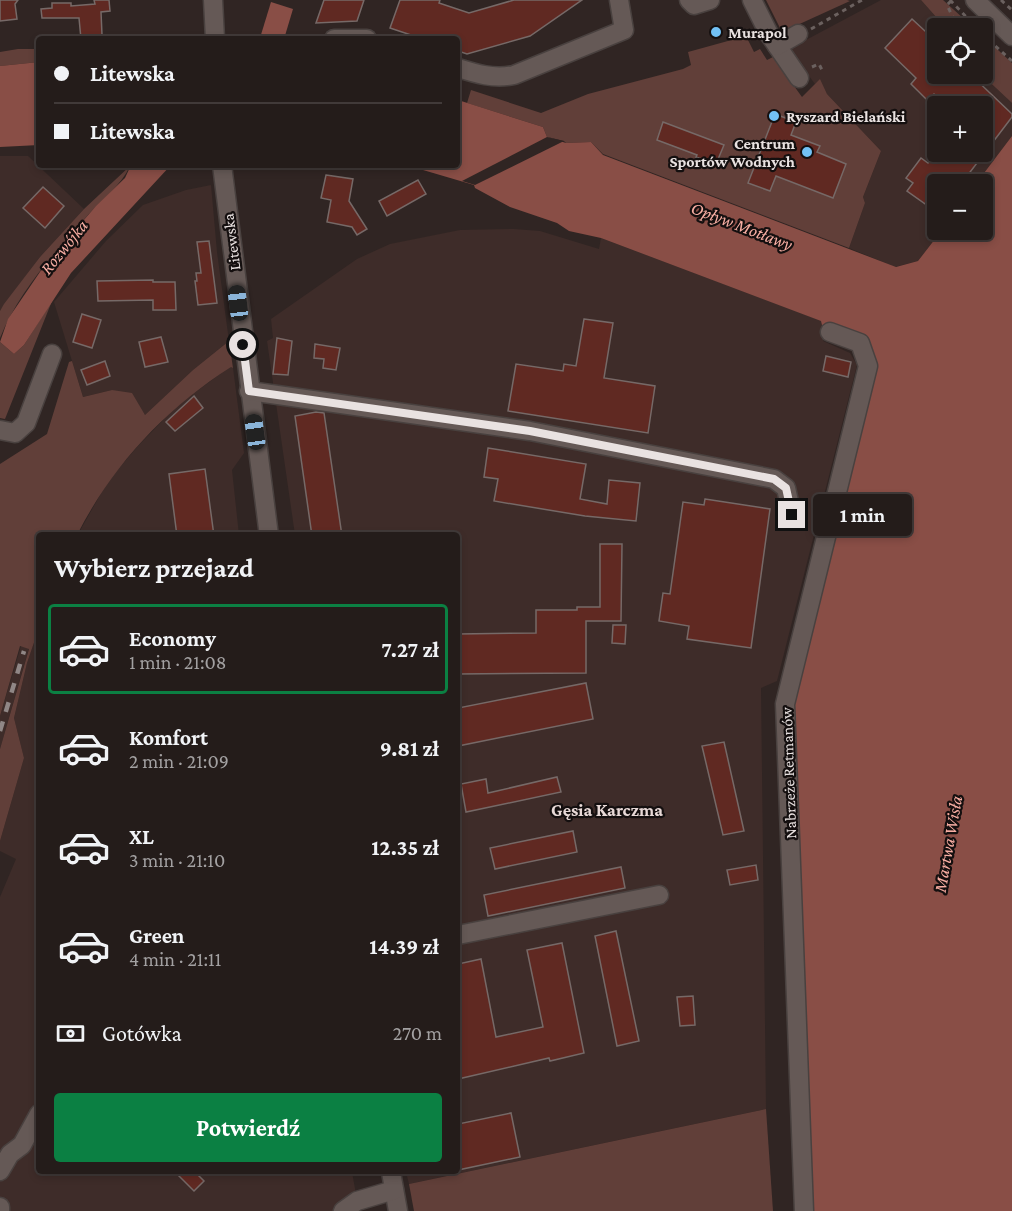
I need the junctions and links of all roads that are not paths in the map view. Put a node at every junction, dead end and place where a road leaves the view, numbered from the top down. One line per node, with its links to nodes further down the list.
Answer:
1 (213, 0): 8 (street)
2 (619, 0): 11 (street)
3 (689, 0): 4 (street)
4 (710, 0)
5 (752, 0): 10 (street)
6 (975, 0): 9 (street)
7 (798, 34): 10 (street)
8 (215, 36)
9 (1012, 36)
10 (777, 46): 12 (street)
11 (460, 69)
12 (806, 76)
13 (222, 168): 16 (street, Litewska)
14 (830, 332): 28 (street, Nabrzeże Retmanów)
15 (52, 354): 17 (street)
16 (249, 391): 18 (street); 19 (street, Litewska)
17 (0, 430)
18 (792, 515)
19 (267, 532)
20 (659, 895): 21 (street)
21 (460, 935)
22 (36, 1119): 23 (street)
23 (0, 1171)
24 (391, 1174): 25 (street)
25 (394, 1190): 26 (street); 27 (street)
26 (343, 1211)
27 (398, 1211)
28 (804, 1211)

